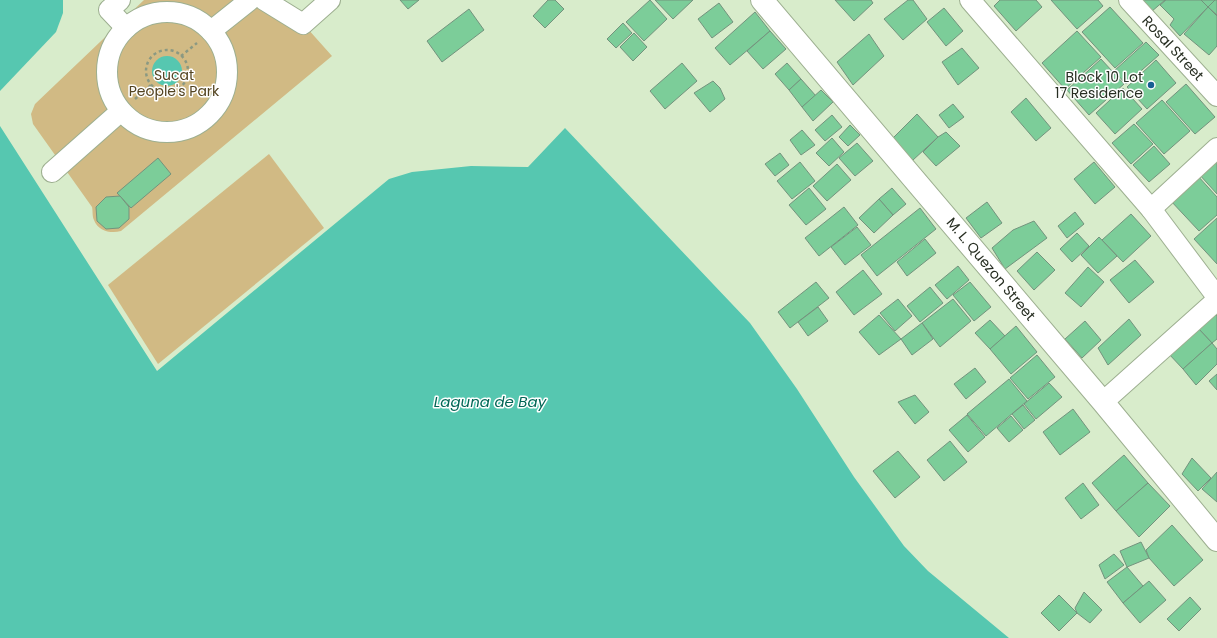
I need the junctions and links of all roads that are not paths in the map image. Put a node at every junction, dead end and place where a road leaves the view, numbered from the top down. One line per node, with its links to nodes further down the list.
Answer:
1 (120, 0): 8 (street)
2 (250, 0): 9 (street)
3 (264, 0): 4 (street)
4 (330, 0)
5 (762, 0): 16 (main road, M. L. Quezon Street)
6 (970, 0): 14 (street)
7 (1129, 0): 10 (street, Rosal Street)
8 (126, 28): 9 (street); 11 (street)
9 (211, 31): 11 (street)
10 (1217, 96)
11 (122, 111): 13 (street)
12 (1217, 148): 14 (street)
13 (52, 172)
14 (1150, 209): 15 (street)
15 (1217, 299): 16 (street)
16 (1103, 402): 17 (main road, M. L. Quezon Street)
17 (1217, 540)

